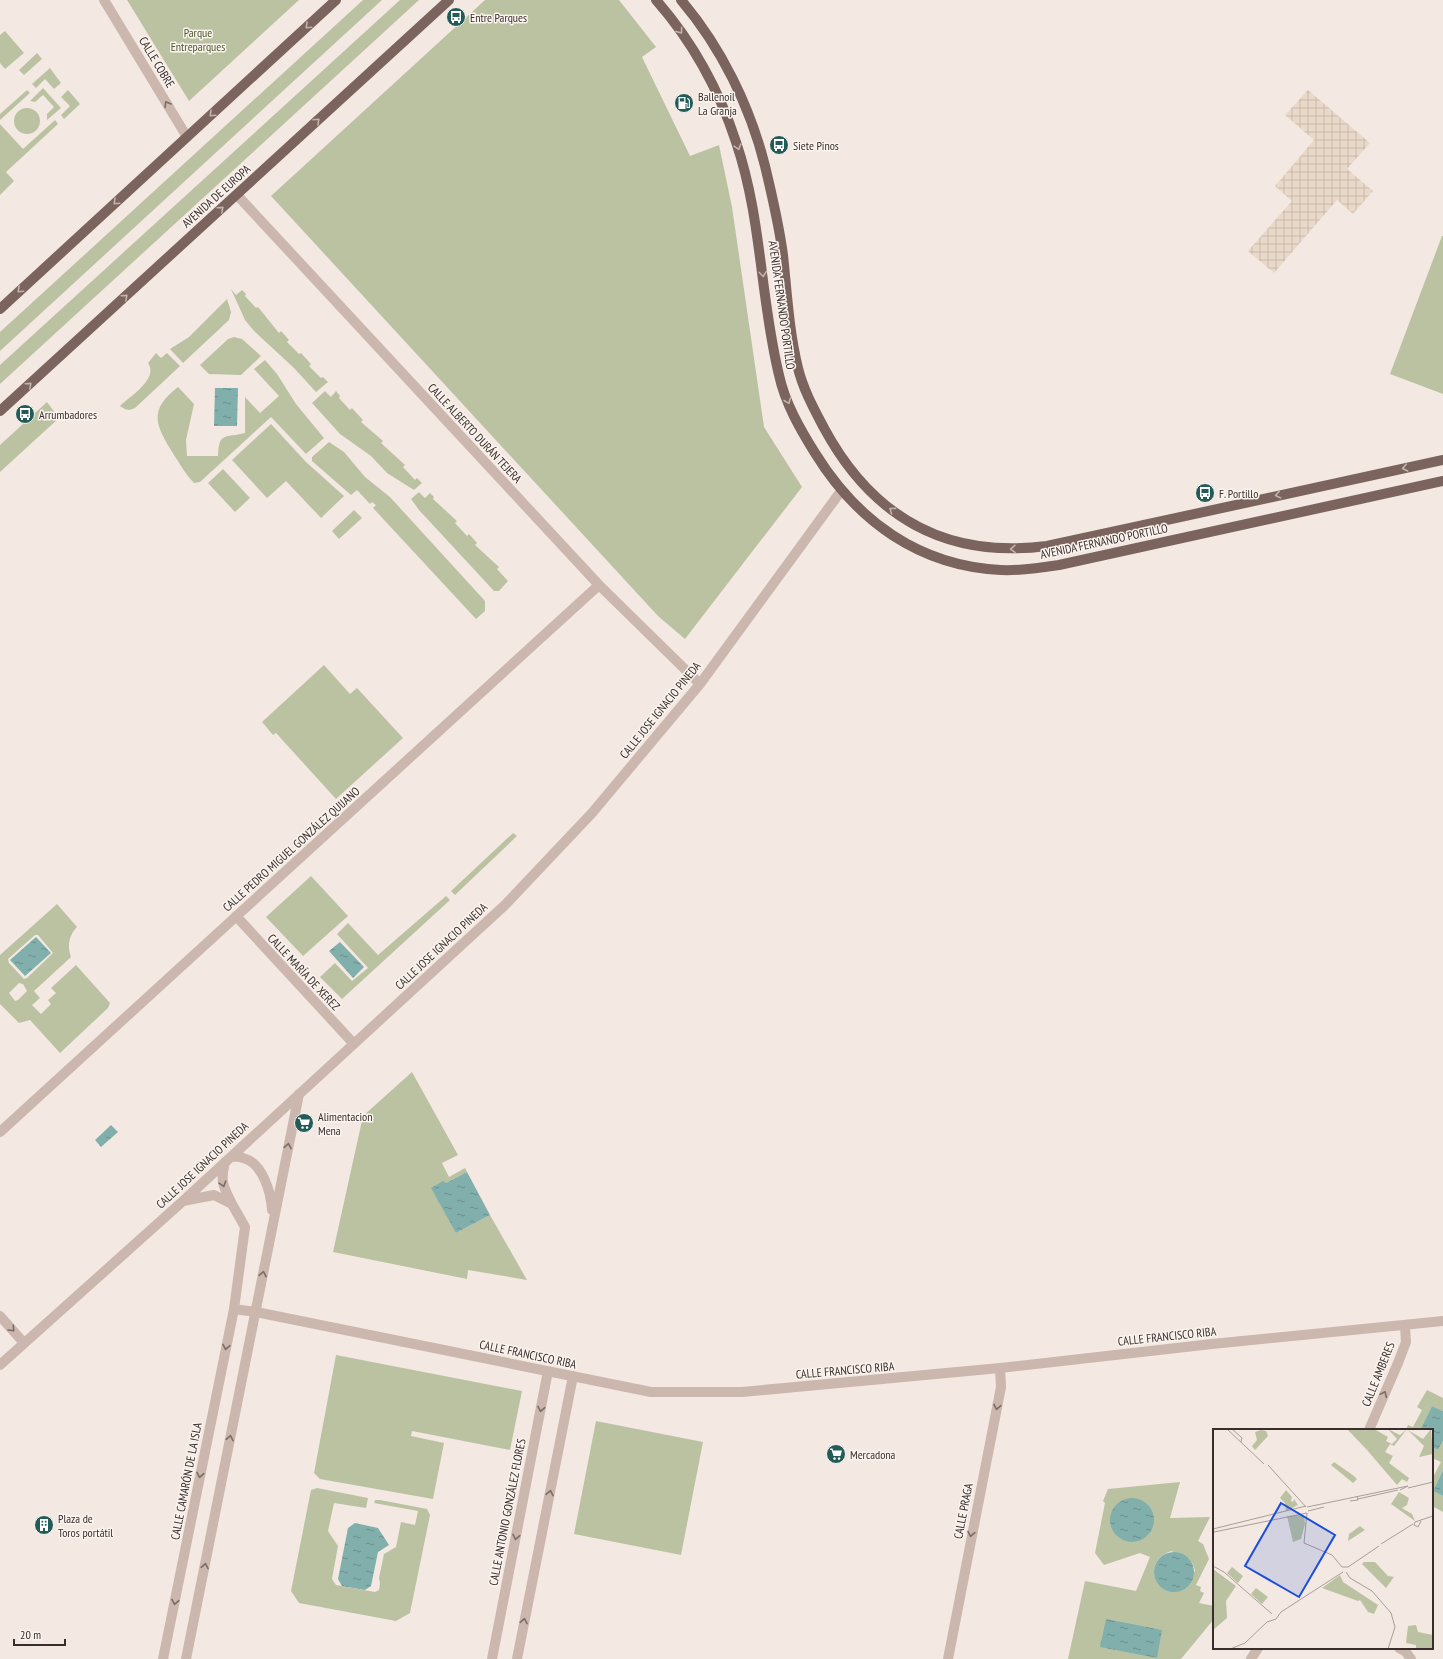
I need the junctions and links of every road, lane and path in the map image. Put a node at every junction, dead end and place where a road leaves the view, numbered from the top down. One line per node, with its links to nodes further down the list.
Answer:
1 (104, 0): 6 (street, CALLE COBRE, one-way to 1)
2 (336, 0): 6 (main road, one-way to 6)
3 (449, 0): 7 (main road, AVENIDA DE EUROPA, one-way to 3)
4 (656, 0): 12 (main road, AVENIDA FERNANDO PORTILLO, one-way to 12)
5 (681, 0): 10 (main road, AVENIDA FERNANDO PORTILLO, one-way to 5)
6 (187, 137): 8 (main road, one-way to 8)
7 (237, 195): 9 (main road, AVENIDA DE EUROPA, one-way to 7); 13 (street, CALLE ALBERTO DURÁN TEJERA)
8 (0, 309)
9 (0, 411)
10 (1443, 460)
11 (1443, 481): 12 (main road, AVENIDA FERNANDO PORTILLO)
12 (841, 491): 14 (street, CALLE JOSE IGNACIO PINEDA)
13 (599, 585): 14 (street, CALLE ALBERTO DURÁN TEJERA); 15 (street, CALLE PEDRO MIGUEL GONZÁLEZ QUIJANO)
14 (700, 684): 16 (street, CALLE JOSE IGNACIO PINEDA)
15 (236, 916): 16 (street, CALLE MARÍA DE XEREZ); 18 (street, CALLE PEDRO MIGUEL GONZÁLEZ QUIJANO)
16 (354, 1044): 17 (street, CALLE JOSE IGNACIO PINEDA)
17 (299, 1094): 19 (street, CALLE JOSE IGNACIO PINEDA); 22 (street, one-way to 17)
18 (2, 1128)
19 (228, 1159): 20 (street, CALLE JOSE IGNACIO PINEDA); 21 (street, CALLE CAMARÓN DE LA ISLA, one-way to 21); 22 (street)
20 (183, 1201): 21 (street); 28 (street, CALLE JOSE IGNACIO PINEDA)
21 (232, 1204): 23 (street, CALLE CAMARÓN DE LA ISLA)
22 (273, 1222): 24 (street, one-way to 22)
23 (234, 1309): 24 (street); 36 (street, CALLE CAMARÓN DE LA ISLA, one-way to 36)
24 (256, 1312): 31 (street, CALLE FRANCISCO RIBA); 37 (street, one-way to 24)
25 (0, 1316): 28 (street, one-way to 28)
26 (1443, 1321): 27 (street, CALLE FRANCISCO RIBA)
27 (1405, 1326): 30 (street, CALLE FRANCISCO RIBA); 33 (street, CALLE AMBERES, one-way to 27)
28 (24, 1342): 29 (street, CALLE JOSE IGNACIO PINEDA)
29 (0, 1365)
30 (1000, 1368): 32 (street, CALLE FRANCISCO RIBA); 40 (street, CALLE PRAGA, one-way to 40)
31 (548, 1371): 32 (street, CALLE FRANCISCO RIBA); 38 (street, CALLE ANTONIO GONZÁLEZ FLORES, one-way to 38)
32 (573, 1376): 39 (street, one-way to 32)
33 (1369, 1429)
34 (1257, 1649): 41 (street)
35 (1402, 1649): 42 (street)
36 (163, 1659)
37 (186, 1659)
38 (492, 1659)
39 (517, 1659)
40 (948, 1659)
41 (1251, 1659)
42 (1411, 1659)

